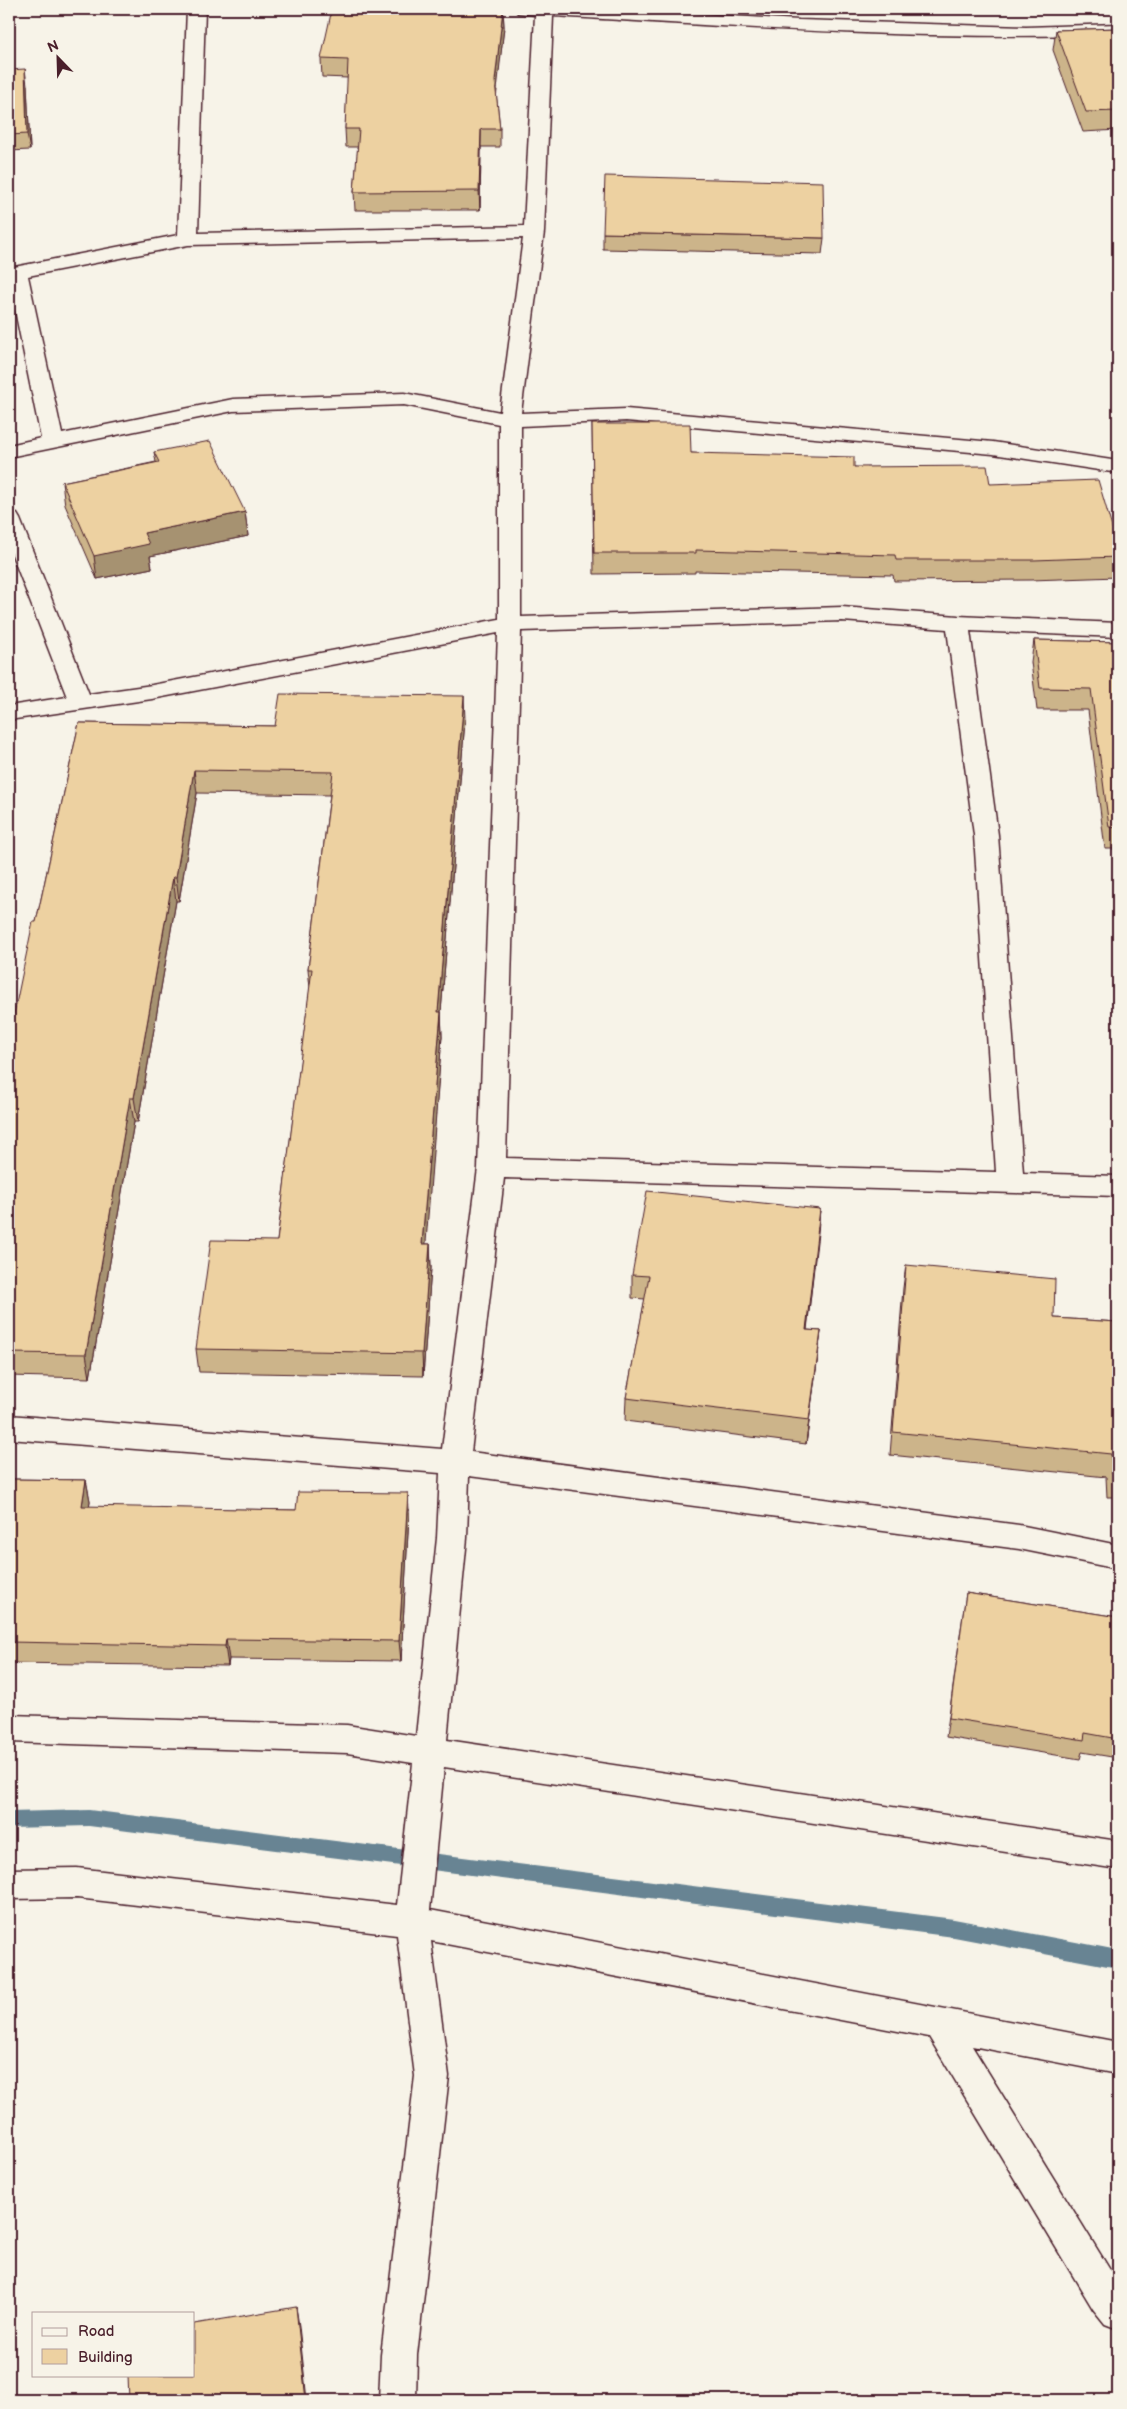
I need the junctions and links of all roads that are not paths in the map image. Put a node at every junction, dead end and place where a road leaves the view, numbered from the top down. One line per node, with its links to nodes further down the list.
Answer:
1 (196, 9): 5 (street)
2 (538, 9): 3 (street); 4 (street)
3 (1118, 29)
4 (534, 232): 5 (street); 7 (street)
5 (188, 239): 6 (street)
6 (13, 274): 8 (street)
7 (510, 420): 8 (street); 10 (street); 13 (street)
8 (53, 442): 9 (street)
9 (9, 451)
10 (1118, 467)
11 (9, 519): 15 (street)
12 (958, 623): 13 (street); 14 (street); 18 (street)
13 (510, 624): 15 (street); 17 (street)
14 (1118, 630)
15 (81, 702): 16 (street)
16 (9, 713)
17 (492, 1168): 18 (street); 21 (street)
18 (1010, 1183): 19 (street)
19 (1118, 1186)
20 (9, 1428): 21 (street)
21 (455, 1462): 22 (street); 24 (street)
22 (1118, 1557)
23 (9, 1728): 24 (street)
24 (430, 1750): 25 (street); 27 (street)
25 (1118, 1854)
26 (9, 1884): 27 (street)
27 (412, 1922): 28 (street); 31 (street)
28 (940, 2024): 29 (street); 30 (street)
29 (1118, 2058)
30 (1118, 2311)
31 (397, 2400)

